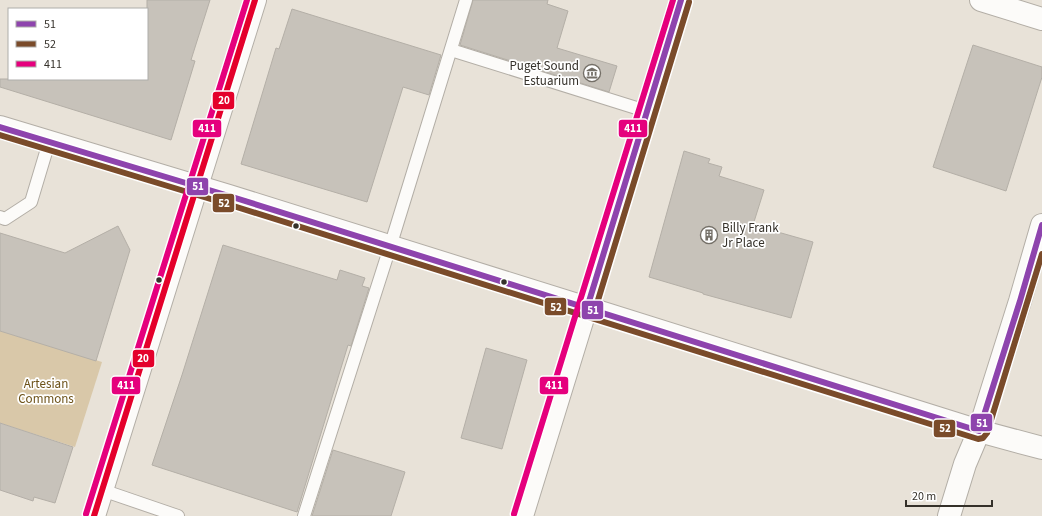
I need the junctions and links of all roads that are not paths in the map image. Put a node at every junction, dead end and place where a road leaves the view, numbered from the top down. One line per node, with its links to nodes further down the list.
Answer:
1 (255, 0): 10 (street)
2 (466, 0): 6 (lane)
3 (681, 0): 7 (street)
4 (982, 0): 5 (street)
5 (1042, 19)
6 (451, 50): 7 (lane); 13 (lane)
7 (646, 111): 14 (street)
8 (0, 127): 9 (street)
9 (50, 142): 10 (street); 11 (lane)
10 (198, 187): 13 (street); 17 (street)
11 (0, 218)
12 (1042, 225): 15 (street)
13 (390, 247): 14 (street); 20 (lane)
14 (586, 308): 15 (street); 21 (street)
15 (979, 430): 16 (street); 22 (street)
16 (1042, 448)
17 (102, 490): 18 (street); 19 (lane)
18 (94, 516)
19 (178, 516)
20 (304, 516)
21 (522, 516)
22 (949, 516)

